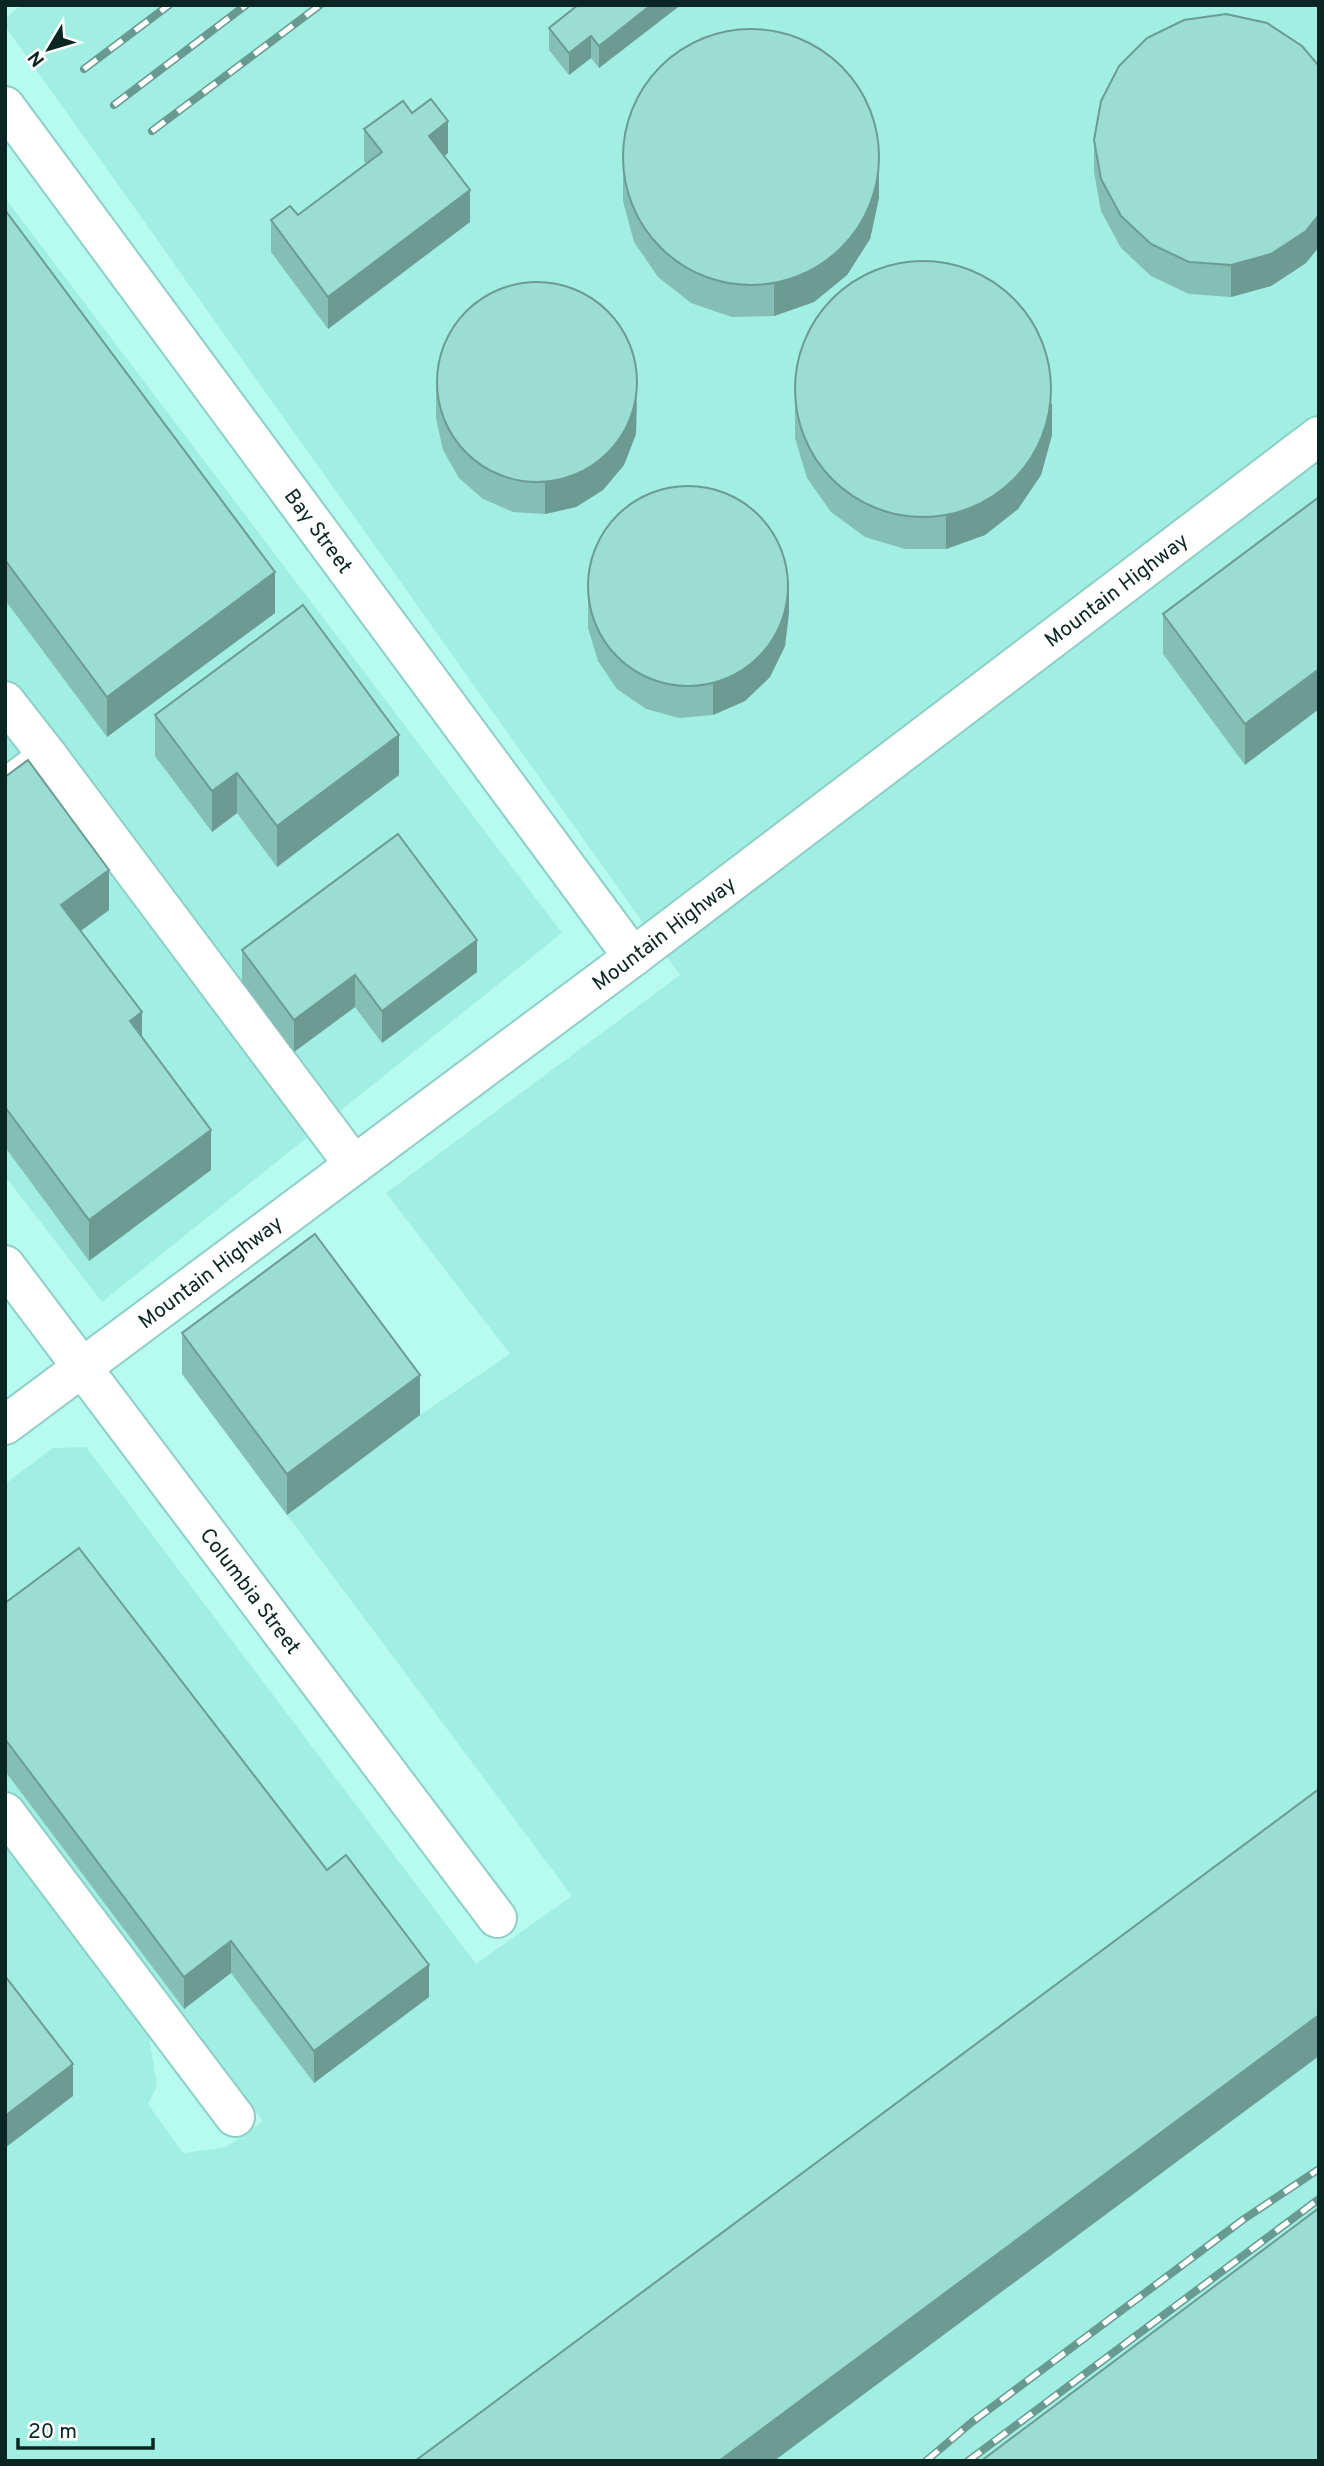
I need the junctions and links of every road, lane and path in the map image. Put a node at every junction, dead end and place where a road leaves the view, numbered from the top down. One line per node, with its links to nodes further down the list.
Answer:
1 (5, 106): 6 (street, Bay Street)
2 (1319, 436): 6 (street, Mountain Highway)
3 (5, 701): 4 (street)
4 (48, 756): 5 (street); 7 (street)
5 (5, 789)
6 (633, 957): 7 (street, Mountain Highway)
7 (354, 1165): 9 (street, Mountain Highway)
8 (5, 1265): 9 (street, Columbia Street)
9 (81, 1368): 10 (street, Mountain Highway); 12 (street, Columbia Street)
10 (5, 1425)
11 (5, 1812): 13 (street)
12 (497, 1917)
13 (235, 2117)

